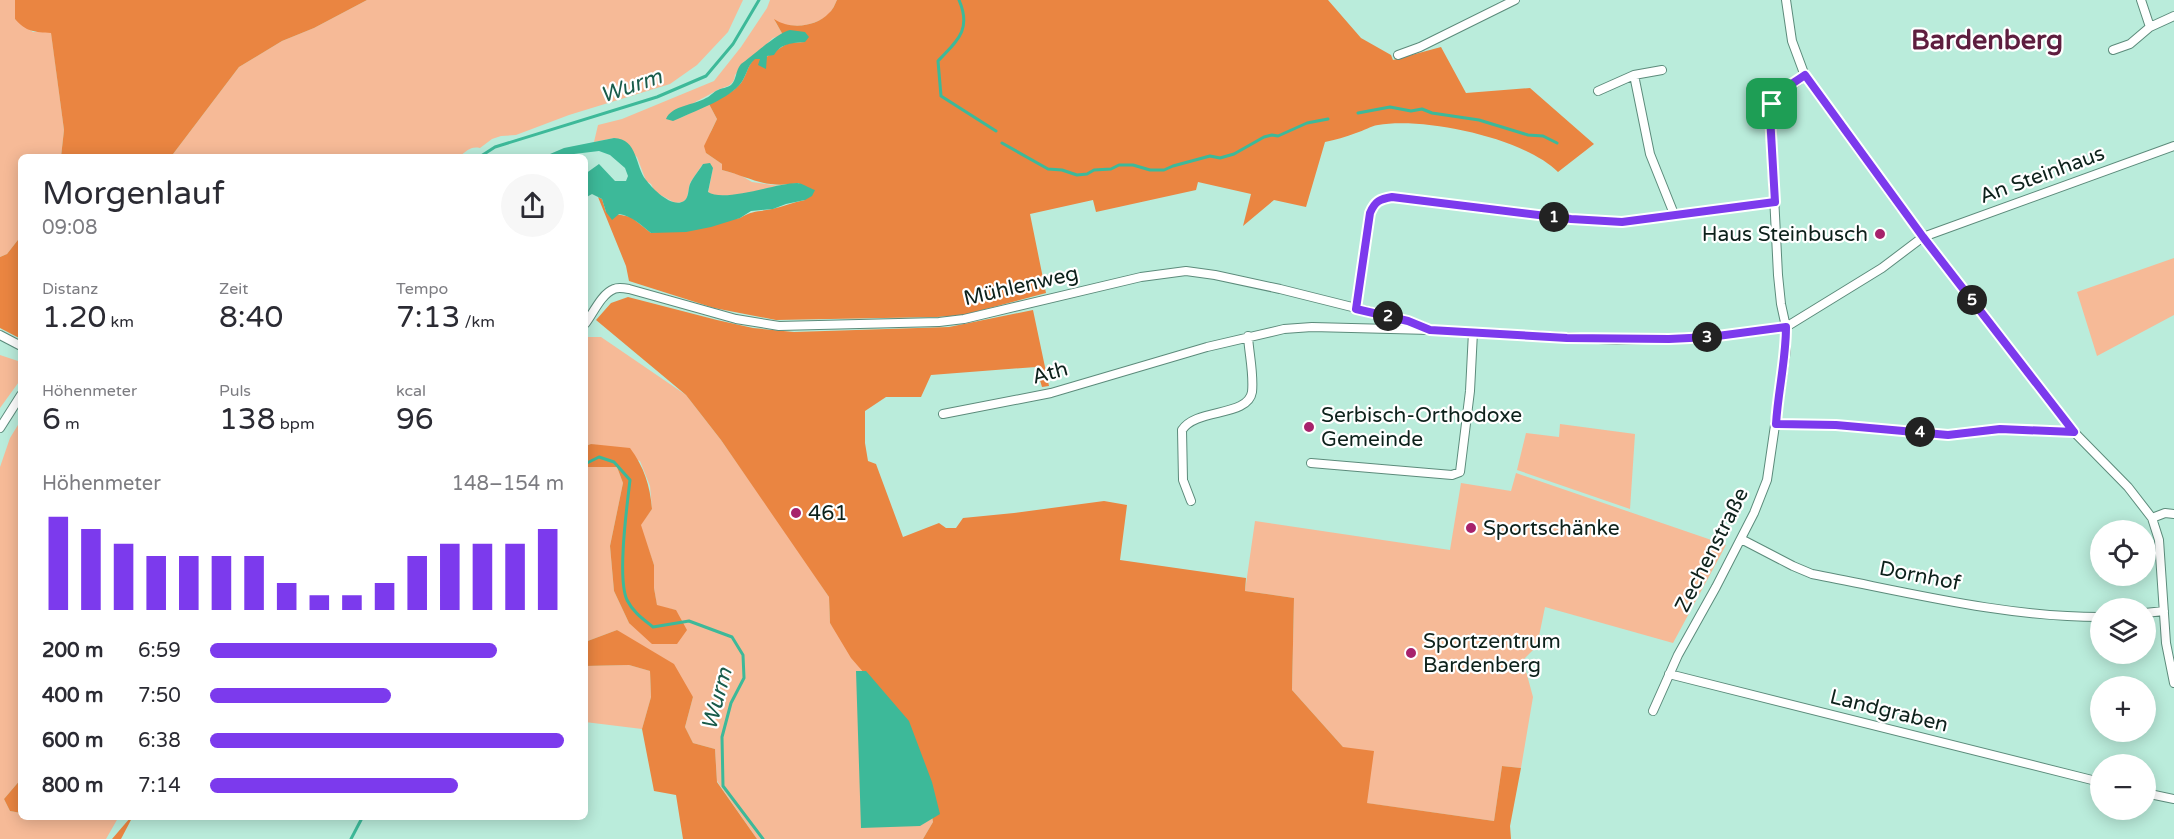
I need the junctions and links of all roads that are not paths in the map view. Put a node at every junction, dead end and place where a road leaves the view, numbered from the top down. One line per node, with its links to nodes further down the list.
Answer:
1 (1515, 0): 7 (street)
2 (1786, 0): 10 (street)
3 (2141, 0): 5 (street)
4 (2174, 16): 5 (street)
5 (2150, 27): 6 (street)
6 (2114, 50)
7 (1398, 55)
8 (1662, 70): 9 (street)
9 (1634, 75): 11 (street); 14 (street)
10 (1805, 75): 13 (street, Zechenstraße); 15 (street)
11 (1598, 91)
12 (2174, 146): 15 (street, An Steinhaus)
13 (1775, 202): 14 (street); 18 (street, Zechenstraße)
14 (1674, 214): 16 (street)
15 (1923, 237): 18 (street, An Steinhaus); 28 (street)
16 (1356, 309): 17 (street, Mühlenweg); 19 (street, Mühlenweg)
17 (588, 319)
18 (1786, 327): 20 (street, Ath); 26 (street, Zechenstraße)
19 (1430, 330): 20 (street, Ath); 22 (street, Ath)
20 (1473, 332): 29 (street)
21 (0, 336): 23 (street)
22 (1248, 336): 25 (street, Ath); 30 (street)
23 (18, 345)
24 (18, 400): 27 (street)
25 (943, 414)
26 (1776, 424): 28 (street); 33 (street, Zechenstraße)
27 (0, 428)
28 (2074, 432): 32 (street)
29 (1311, 463)
30 (1191, 501)
31 (2174, 514): 32 (street)
32 (2152, 518): 34 (street)
33 (1741, 539): 36 (street, Dornhof); 37 (street, Zechenstraße)
34 (2164, 611): 35 (street); 38 (street)
35 (2156, 612)
36 (2090, 617)
37 (1669, 674): 39 (street, Zechenstraße); 40 (street, Landgraben)
38 (2174, 683)
39 (1653, 711)
40 (2090, 779)
41 (2156, 795): 42 (street)
42 (2174, 799)

